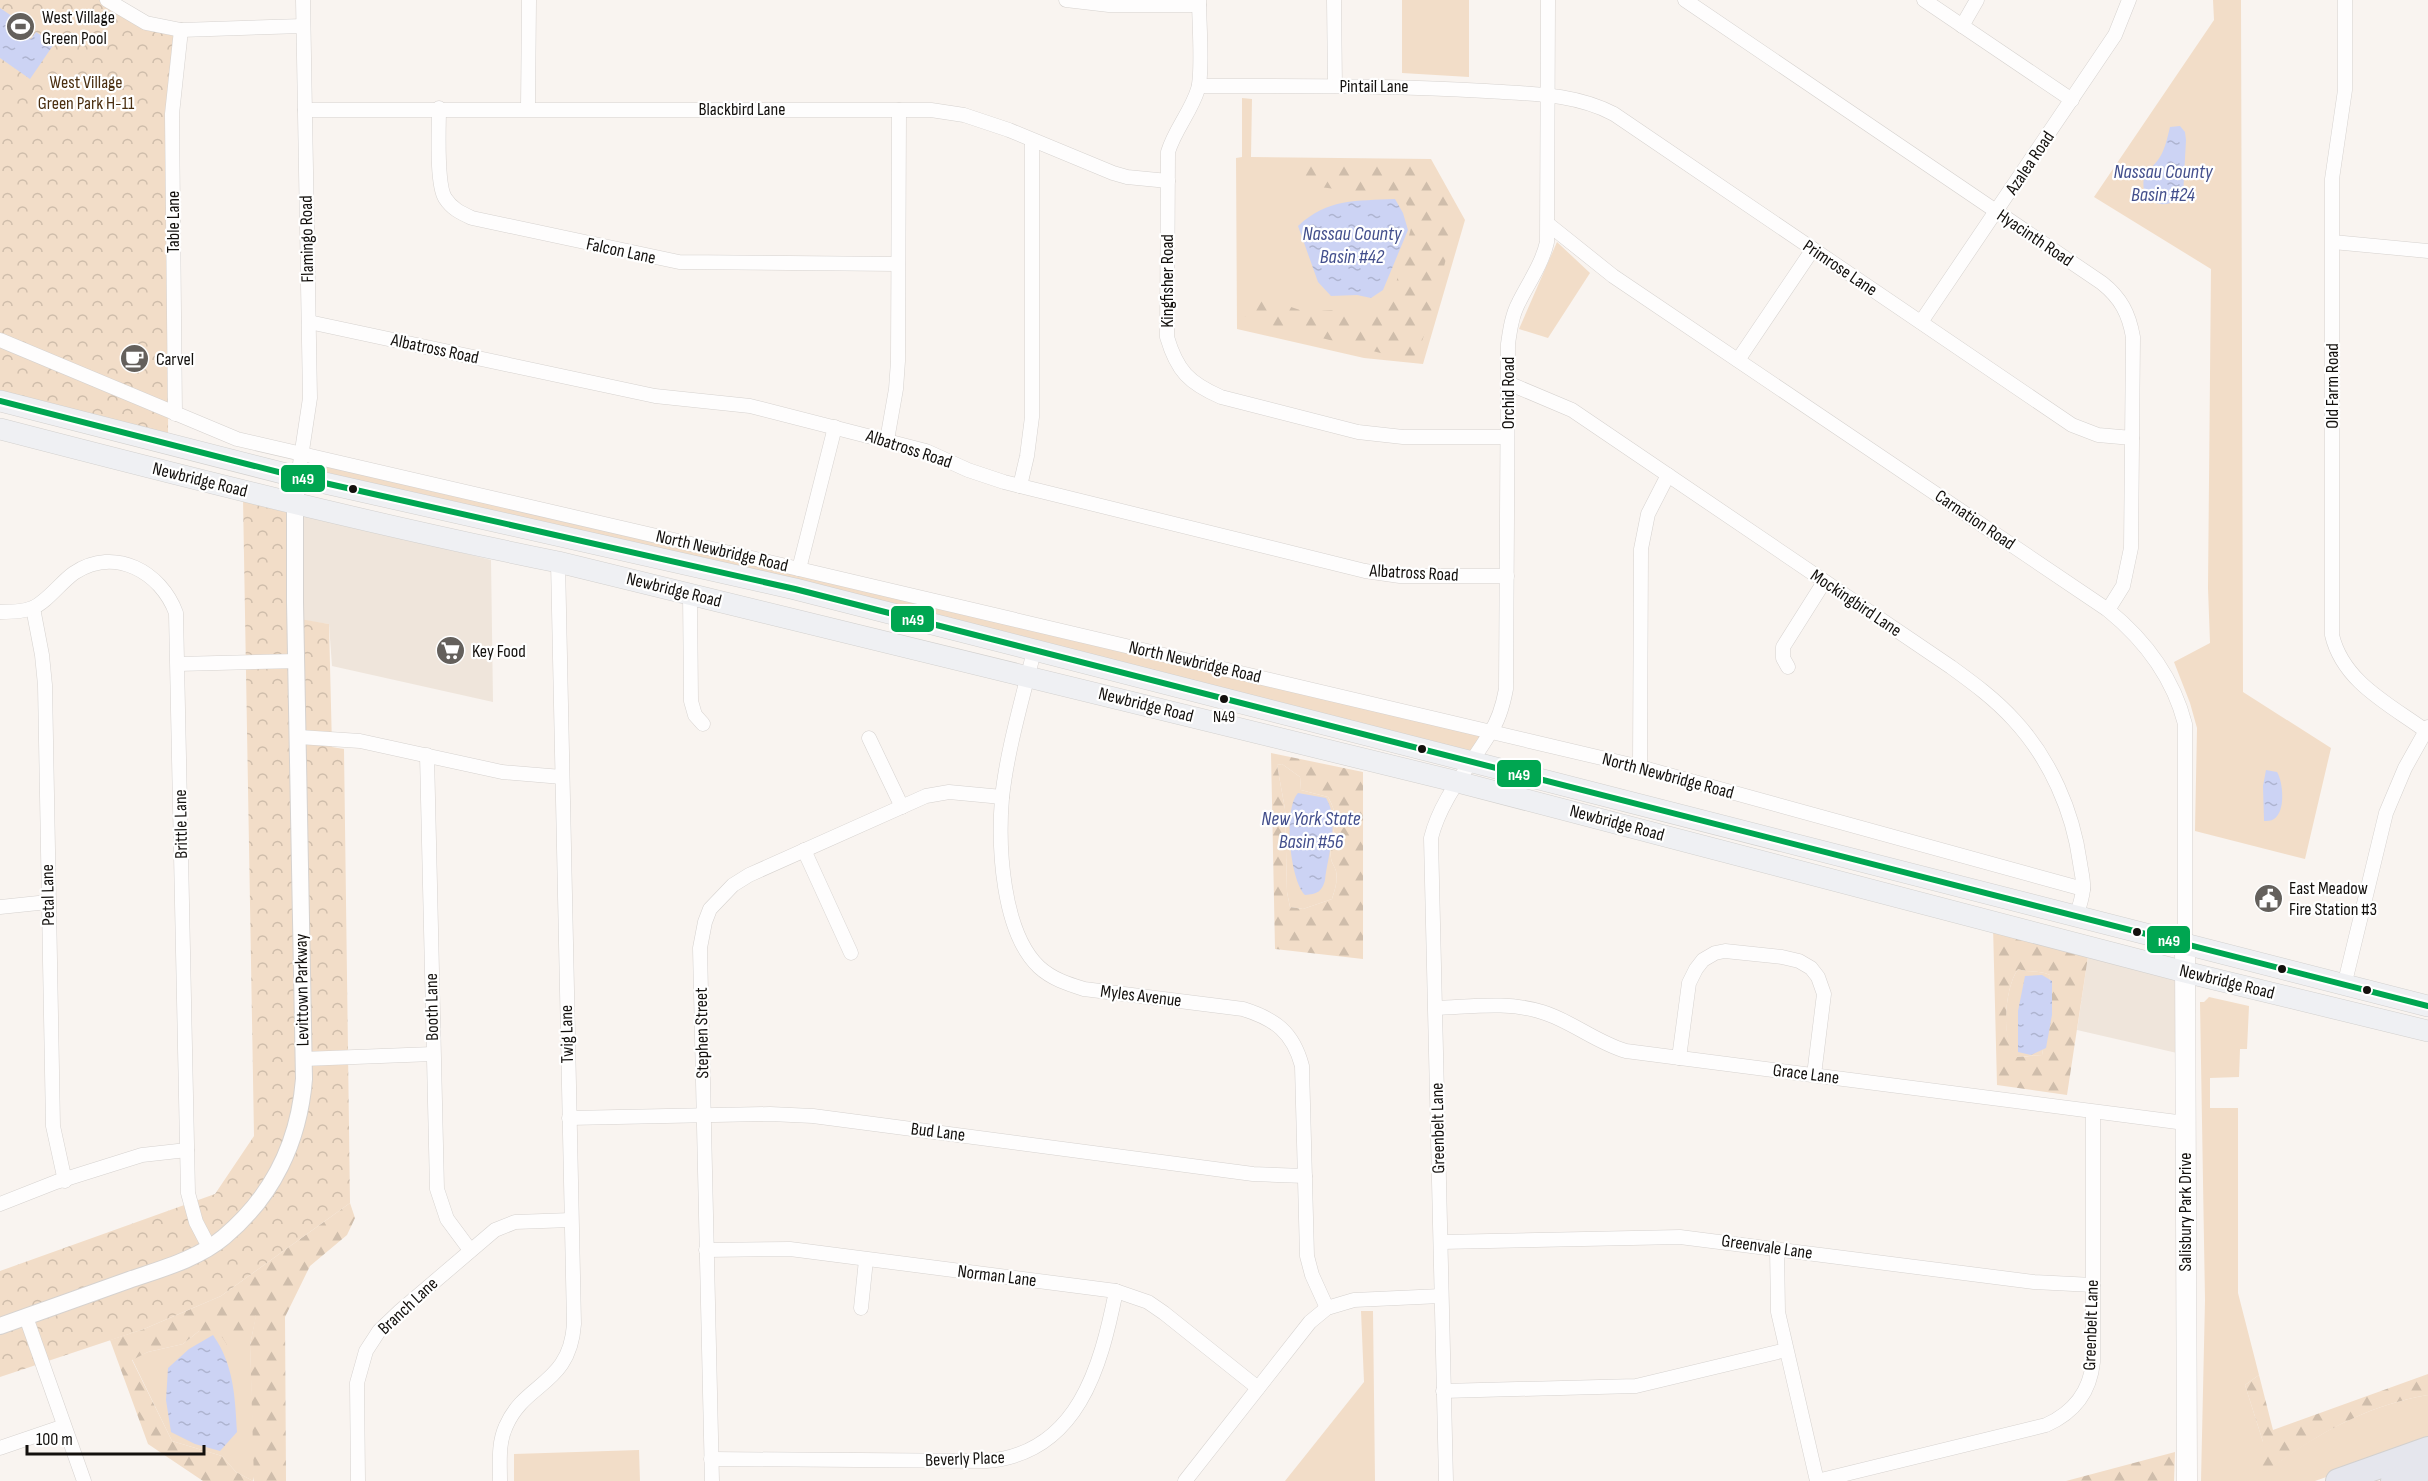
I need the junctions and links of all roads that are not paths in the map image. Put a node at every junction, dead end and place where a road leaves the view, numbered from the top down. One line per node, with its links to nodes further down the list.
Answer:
1 (106, 0): 15 (street)
2 (303, 0): 13 (street, Flamingo Road)
3 (529, 0): 21 (street)
4 (1066, 0): 12 (street)
5 (1334, 0): 17 (street)
6 (1548, 0): 18 (street, Orchid Road)
7 (1685, 0): 26 (street, Hyacinth Road)
8 (1924, 0): 14 (street)
9 (1977, 0): 14 (street)
10 (2129, 0): 19 (street, Azalea Road)
11 (2345, 0): 28 (street, Old Farm Road)
12 (1199, 3): 16 (street, Kingfisher Road)
13 (303, 26): 15 (street); 22 (street, Flamingo Road)
14 (1962, 26): 19 (street)
15 (181, 30): 38 (street, Table Lane)
16 (1199, 86): 17 (street, Pintail Lane); 25 (street, Kingfisher Road)
17 (1335, 86): 18 (street, Pintail Lane)
18 (1548, 95): 27 (street, Orchid Road); 29 (street, Primrose Lane)
19 (2072, 100): 26 (street, Azalea Road)
20 (439, 108): 21 (street, Blackbird Lane); 22 (street, Blackbird Lane); 31 (street, Falcon Lane)
21 (528, 108): 23 (street, Blackbird Lane)
22 (305, 110): 32 (street, Flamingo Road)
23 (899, 110): 24 (street, Blackbird Lane); 31 (street)
24 (1032, 141): 25 (street, Blackbird Lane); 47 (street)
25 (1168, 181): 41 (street, Kingfisher Road)
26 (1997, 212): 33 (street, Azalea Road); 42 (street, Hyacinth Road)
27 (1548, 224): 35 (street, Carnation Road); 36 (street, Orchid Road)
28 (2333, 242): 30 (street); 63 (street, Old Farm Road)
29 (1813, 249): 33 (street, Primrose Lane); 35 (street)
30 (2428, 251)
31 (898, 264): 43 (street)
32 (309, 322): 39 (street, Albatross Road); 44 (street, Flamingo Road)
33 (1921, 322): 42 (street, Primrose Lane)
34 (0, 340): 38 (street, North Newbridge Road)
35 (1737, 360): 55 (street, Carnation Road)
36 (1508, 383): 41 (street, Orchid Road); 45 (street, Mockingbird Lane)
37 (0, 401): 46 (main road, Newbridge Road)
38 (176, 414): 44 (street, North Newbridge Road)
39 (835, 427): 43 (street, Albatross Road); 50 (street)
40 (0, 429): 48 (main road, Newbridge Road)
41 (1508, 437): 51 (street, Orchid Road)
42 (2132, 438): 55 (street, Hyacinth Road)
43 (887, 440): 47 (street, Albatross Road)
44 (303, 454): 46 (street, Flamingo Road); 50 (street, North Newbridge Road)
45 (1668, 475): 52 (street, Mockingbird Lane); 69 (street)
46 (298, 477): 48 (street, Levittown Parkway); 57 (main road, Newbridge Road)
47 (1020, 486): 51 (street, Albatross Road)
48 (295, 504): 49 (main road, Newbridge Road); 58 (street, Levittown Parkway)
49 (558, 562): 53 (main road, Newbridge Road); 70 (street, Twig Lane)
50 (799, 569): 64 (street, North Newbridge Road)
51 (1507, 576): 64 (street, Orchid Road)
52 (1824, 582): 60 (street); 77 (street, Mockingbird Lane)
53 (690, 593): 61 (main road, Newbridge Road); 62 (street)
54 (33, 608): 56 (street); 59 (street, Brittle Lane); 78 (street, Petal Lane)
55 (2108, 610): 81 (street, Carnation Road)
56 (0, 612)
57 (1034, 651): 61 (street, Myles Avenue); 68 (main road, Newbridge Road)
58 (297, 661): 59 (street); 65 (street, Levittown Parkway)
59 (178, 664): 96 (street, Brittle Lane)
60 (1788, 667)
61 (1028, 676): 71 (main road, Newbridge Road); 72 (street, Myles Avenue)
62 (703, 724)
63 (2427, 729): 84 (street)
64 (1491, 732): 68 (street, Orchid Road); 69 (street, North Newbridge Road)
65 (299, 737): 67 (street); 90 (street, Levittown Parkway)
66 (869, 738): 73 (street)
67 (427, 755): 70 (street); 88 (street, Booth Lane)
68 (1470, 762): 71 (street, Orchid Road); 75 (main road, Newbridge Road)
69 (1640, 767): 77 (street, North Newbridge Road)
70 (562, 777): 94 (street, Twig Lane)
71 (1458, 782): 76 (main road, Newbridge Road); 86 (street, Greenbelt Lane)
72 (1002, 797): 73 (street, Stephen Street); 97 (street, Myles Avenue)
73 (902, 807): 74 (street, Stephen Street)
74 (804, 850): 82 (street); 93 (street, Stephen Street)
75 (1840, 856): 76 (main road); 80 (main road, Newbridge Road)
76 (1833, 880): 83 (main road, Newbridge Road)
77 (2083, 889): 80 (street, Mockingbird Lane)
78 (48, 902): 79 (street); 98 (street, Petal Lane)
79 (0, 907)
80 (2076, 917): 81 (main road, Newbridge Road)
81 (2186, 943): 83 (main road, Salisbury Park Drive); 84 (main road, Newbridge Road)
82 (851, 953)
83 (2185, 972): 87 (main road, Newbridge Road); 95 (main road, Salisbury Park Drive)
84 (2344, 986): 85 (main road, Newbridge Road)
85 (2428, 1006)
86 (1436, 1008): 89 (street, Grace Lane); 101 (street, Greenbelt Lane)
87 (2428, 1031)
88 (433, 1054): 90 (street); 104 (street, Booth Lane)
89 (1679, 1058): 91 (street, Grace Lane); 91 (street)
90 (303, 1059): 102 (street, Levittown Parkway)
91 (1814, 1075): 92 (street, Grace Lane)
92 (2093, 1112): 95 (street, Grace Lane); 107 (street, Greenbelt Lane)
93 (704, 1116): 94 (street, Bud Lane); 97 (street, Bud Lane); 105 (street, Stephen Street)
94 (569, 1118): 100 (street, Twig Lane)
95 (2185, 1124): 129 (main road, Salisbury Park Drive)
96 (188, 1150): 98 (street); 102 (street, Brittle Lane)
97 (1305, 1176): 111 (street, Myles Avenue)
98 (65, 1181): 99 (street)
99 (0, 1204)
100 (571, 1220): 104 (street, Branch Lane); 124 (street, Twig Lane)
101 (1441, 1242): 103 (street, Greenvale Lane); 109 (street, Greenbelt Lane)
102 (209, 1247): 112 (street, Levittown Parkway)
103 (1777, 1249): 107 (street, Greenvale Lane); 114 (street)
104 (470, 1250): 123 (street, Branch Lane)
105 (706, 1250): 106 (street, Norman Lane); 120 (street, Stephen Street)
106 (866, 1260): 108 (street, Norman Lane); 110 (street)
107 (2093, 1285): 128 (street, Greenbelt Lane)
108 (1116, 1291): 115 (street, Norman Lane); 120 (street, Beverly Place)
109 (1441, 1296): 111 (street); 116 (street, Greenbelt Lane)
110 (861, 1308)
111 (1327, 1308): 115 (street)
112 (26, 1317): 113 (street, Levittown Parkway); 117 (street)
113 (0, 1326)
114 (1786, 1350): 116 (street); 128 (street)
115 (1258, 1388): 126 (street)
116 (1443, 1391): 127 (street, Greenbelt Lane)
117 (64, 1426): 118 (street); 122 (street)
118 (0, 1448)
119 (2428, 1449): 130 (highway)
120 (711, 1459): 125 (street, Stephen Street)
121 (2428, 1468): 131 (highway)
122 (84, 1481)
123 (358, 1481)
124 (500, 1481)
125 (712, 1481)
126 (1185, 1481)
127 (1446, 1481)
128 (1817, 1481)
129 (2187, 1481)
130 (2338, 1481)
131 (2393, 1481)

